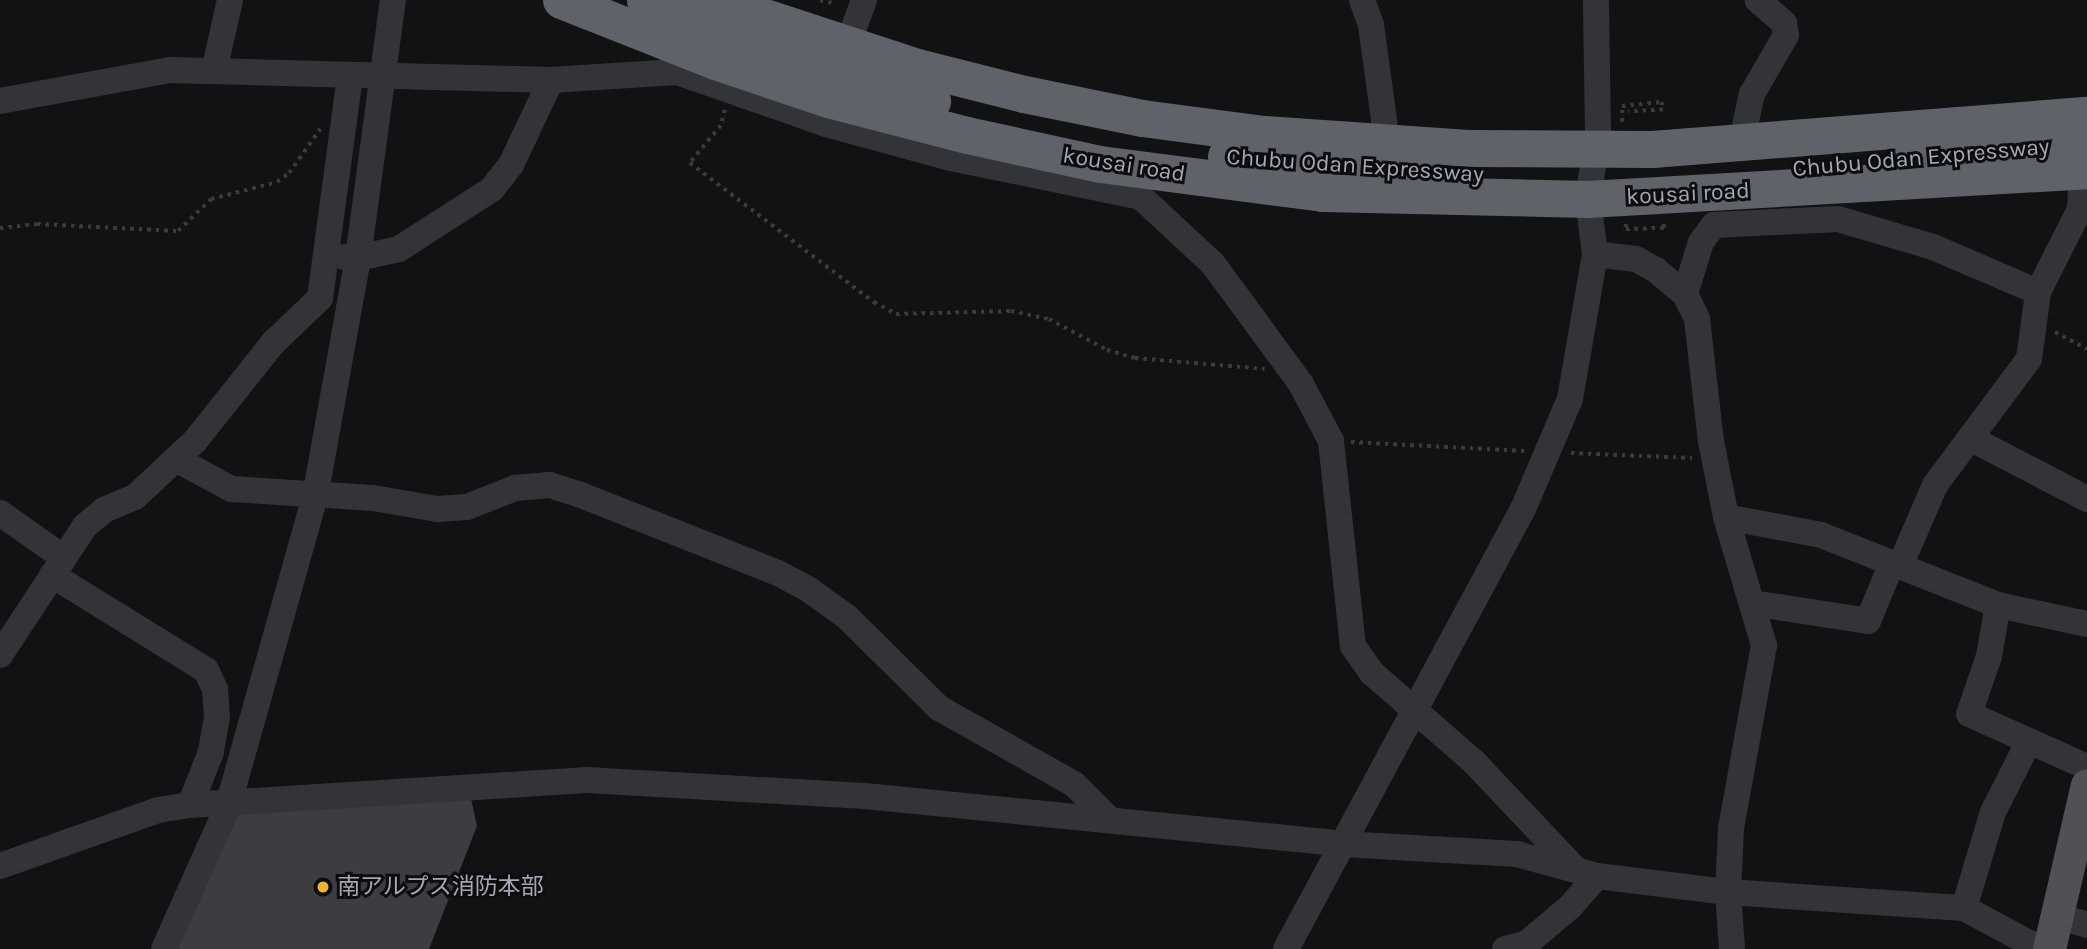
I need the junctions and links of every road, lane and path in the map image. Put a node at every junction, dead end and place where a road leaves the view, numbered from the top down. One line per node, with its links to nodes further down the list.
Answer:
1 (230, 0): 12 (street)
2 (393, 0): 14 (street)
3 (561, 0): 20 (highway, kousai road)
4 (645, 0): 27 (highway, Chubu Odan Expressway)
5 (713, 0): 22 (highway, Chubu Odan Expressway)
6 (769, 0): 11 (highway)
7 (820, 0): 11 (path)
8 (1362, 0): 25 (street)
9 (1596, 0): 26 (street)
10 (1758, 0): 24 (street)
11 (854, 6): 20 (street); 25 (highway)
12 (214, 71): 13 (street); 18 (street)
13 (350, 76): 14 (street); 32 (street)
14 (382, 76): 15 (street); 34 (street)
15 (551, 80): 16 (street); 34 (street)
16 (729, 90): 20 (street); 39 (path)
17 (2087, 90): 24 (highway)
18 (0, 102)
19 (1622, 106): 21 (path)
20 (827, 112): 28 (highway, kousai road); 39 (street)
21 (1628, 112)
22 (2087, 115)
23 (326, 119): 30 (path)
24 (1745, 126): 26 (highway)
25 (1385, 127): 26 (highway)
26 (1598, 133): 28 (street)
27 (2085, 162): 28 (highway, kousai road); 35 (street)
28 (1588, 199): 33 (street)
29 (1650, 219): 31 (path)
30 (0, 228)
31 (1626, 229)
32 (326, 254): 34 (street); 41 (street)
33 (1595, 254): 36 (street); 52 (street)
34 (358, 258): 42 (street)
35 (2038, 292): 36 (street); 37 (street)
36 (1685, 294): 45 (street)
37 (2034, 321): 38 (path); 40 (street)
38 (2087, 349)
39 (1294, 375): 52 (street)
40 (1970, 438): 43 (street); 46 (street)
41 (176, 459): 42 (street); 47 (street)
42 (315, 497): 57 (street); 58 (street)
43 (2087, 499)
44 (0, 513): 47 (street)
45 (1726, 517): 46 (street); 48 (street)
46 (1896, 564): 48 (street); 49 (street)
47 (58, 567): 51 (street); 56 (street)
48 (1752, 603): 62 (street)
49 (1998, 605): 50 (street); 53 (street)
50 (2087, 624)
51 (0, 655)
52 (1416, 708): 59 (street); 61 (street)
53 (2028, 743): 54 (street); 63 (street)
54 (2087, 767)
55 (2087, 785): 64 (main road)
56 (190, 805): 57 (street); 60 (street)
57 (228, 806): 58 (street); 66 (street)
58 (1107, 817): 59 (street)
59 (1343, 844): 61 (street); 67 (street)
60 (0, 866)
61 (1586, 873): 62 (street); 68 (street)
62 (1728, 892): 63 (street); 69 (street)
63 (1964, 908): 70 (street)
64 (2056, 916): 65 (street); 71 (main road)
65 (2087, 925)
66 (164, 949)
67 (1286, 949)
68 (1505, 949)
69 (1732, 949)
70 (2040, 949)
71 (2049, 949)

